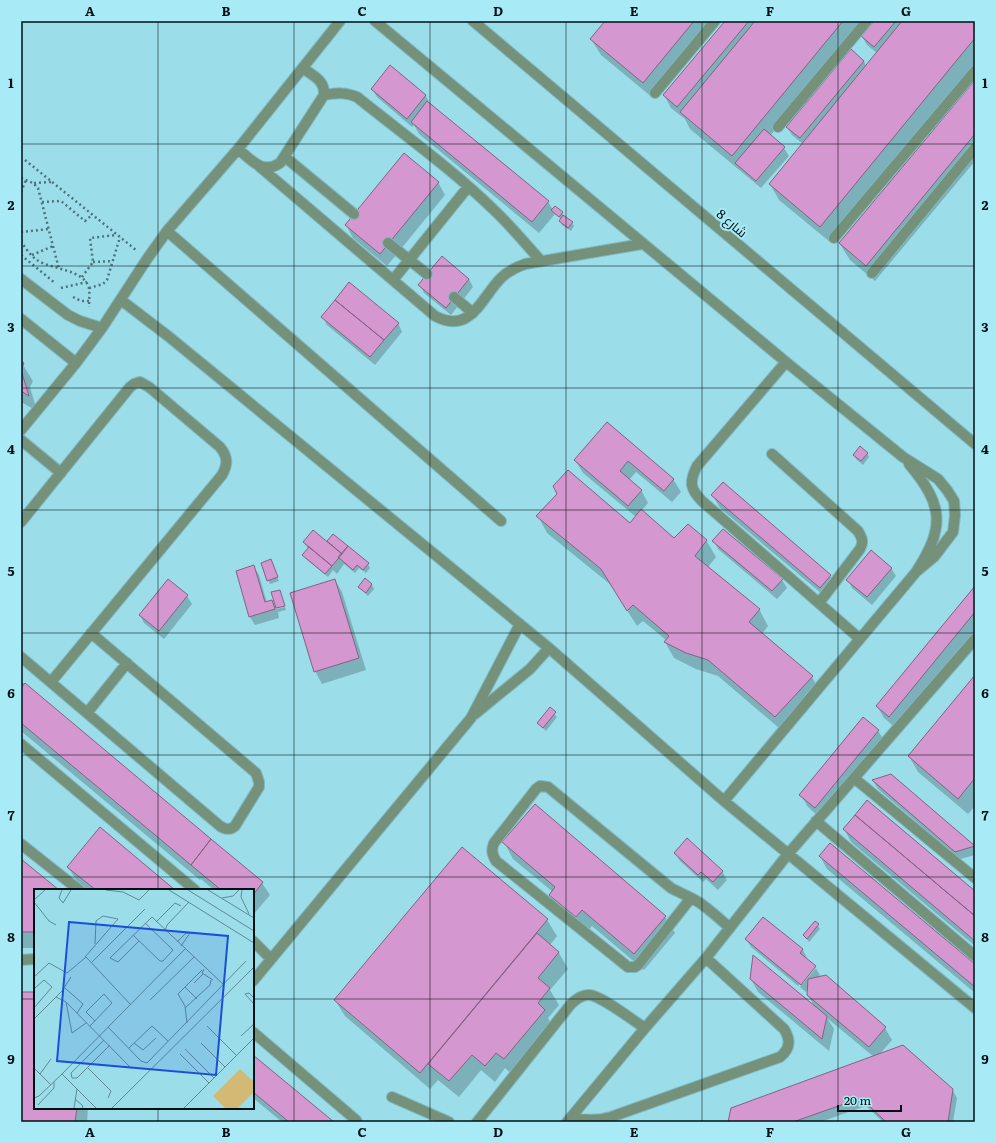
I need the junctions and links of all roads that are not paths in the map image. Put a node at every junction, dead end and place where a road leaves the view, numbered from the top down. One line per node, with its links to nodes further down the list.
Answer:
1 (340, 21): 6 (street)
2 (375, 21): 20 (street)
3 (472, 21): 36 (street, شارع 8)
4 (715, 21): 8 (street)
5 (867, 21): 10 (street)
6 (303, 68): 9 (street); 12 (street)
7 (975, 71): 18 (street)
8 (655, 93)
9 (324, 95): 13 (street); 15 (street)
10 (778, 126)
11 (975, 148): 23 (street)
12 (238, 149): 14 (street); 17 (street)
13 (285, 157): 14 (street); 16 (street)
14 (259, 166): 26 (street)
15 (468, 187): 21 (street); 22 (street)
16 (354, 214)
17 (167, 231): 28 (street); 40 (street)
18 (834, 238)
19 (388, 243): 21 (street)
20 (642, 244): 22 (street); 32 (street)
21 (410, 260): 24 (street); 26 (street)
22 (540, 260): 29 (street)
23 (872, 273)
24 (427, 274)
25 (21, 279): 31 (street)
26 (393, 280): 29 (street)
27 (454, 297): 29 (street)
28 (121, 300): 31 (street); 44 (street)
29 (473, 313)
30 (21, 319): 33 (street)
31 (102, 328): 33 (street)
32 (786, 362): 38 (street); 43 (street)
33 (76, 363): 34 (street)
34 (21, 430)
35 (21, 440): 39 (street)
36 (975, 444)
37 (772, 454): 43 (street)
38 (903, 457): 42 (street); 42 (street)
39 (61, 473): 41 (street); 45 (street)
40 (501, 521)
41 (21, 522)
42 (916, 572): 46 (street)
43 (819, 603): 46 (street)
44 (520, 624): 48 (street); 53 (street)
45 (91, 633): 50 (street); 51 (street)
46 (860, 639): 56 (street)
47 (975, 640): 55 (street)
48 (549, 648): 53 (street); 56 (street)
49 (21, 657): 51 (street)
50 (127, 663): 52 (street); 52 (street)
51 (50, 682): 52 (street)
52 (87, 713)
53 (471, 718): 69 (street)
54 (21, 744): 62 (street)
55 (854, 778): 57 (street); 60 (street)
56 (724, 801): 59 (street)
57 (816, 821): 59 (street); 66 (street)
58 (21, 844): 61 (street)
59 (788, 854): 64 (street); 72 (street)
60 (975, 878)
61 (77, 889)
62 (194, 889)
63 (691, 898): 63 (street); 64 (street)
64 (730, 928): 67 (street)
65 (254, 942): 69 (street)
66 (975, 956)
67 (706, 958): 73 (street); 76 (street)
68 (34, 959): 70 (street)
69 (271, 959): 71 (street)
70 (21, 960)
71 (254, 979)
72 (975, 1008)
73 (644, 1028): 76 (street); 79 (street)
74 (254, 1033): 77 (street)
75 (392, 1097): 78 (street)
76 (569, 1120)
77 (357, 1122)
78 (449, 1122)
79 (476, 1122)

